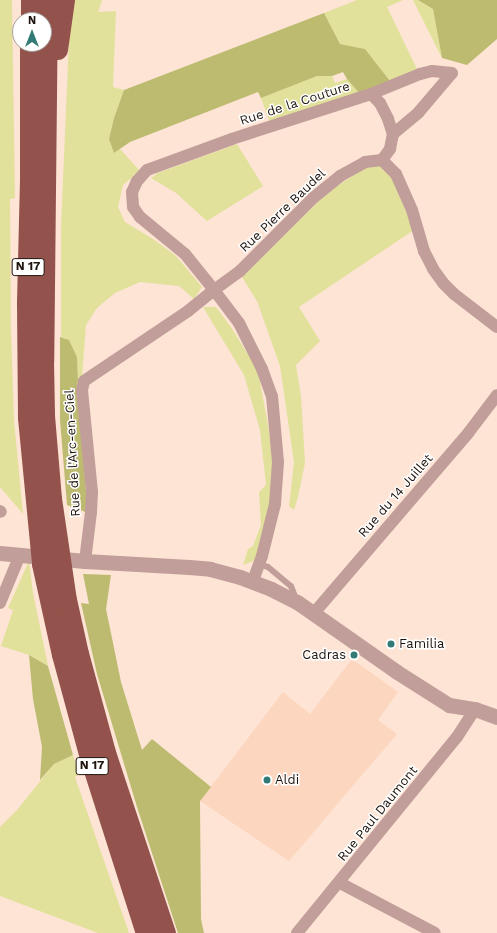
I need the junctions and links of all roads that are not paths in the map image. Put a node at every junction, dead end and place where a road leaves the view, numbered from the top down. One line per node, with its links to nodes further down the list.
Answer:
1 (31, 0): 4 (highway)
2 (48, 0): 7 (highway, N 17)
3 (65, 0): 7 (highway)
4 (31, 12)
5 (30, 52): 25 (highway, N 17)
6 (370, 94): 8 (street); 8 (street, Rue de la Couture); 10 (street, Rue de la Couture)
7 (48, 105): 26 (highway, N 17)
8 (393, 134): 9 (street)
9 (382, 160): 10 (street, Rue Pierre Baudel); 11 (street)
10 (214, 290): 16 (street, Rue de l'Arc-en-Ciel); 17 (street)
11 (497, 327)
12 (497, 395): 13 (street, Rue du 14 Juillet)
13 (492, 412): 21 (street, Rue du 14 Juillet)
14 (0, 553): 15 (street)
15 (20, 555): 16 (street); 20 (street)
16 (85, 561): 18 (street)
17 (259, 564): 18 (street); 19 (lane)
18 (253, 581): 19 (street)
19 (297, 602): 21 (street)
20 (0, 603)
21 (314, 612): 22 (street)
22 (475, 709): 23 (street); 24 (street, Rue Paul Daumont)
23 (497, 717)
24 (340, 883): 27 (street, Rue Paul Daumont); 28 (street)
25 (146, 933)
26 (166, 933)
27 (297, 933)
28 (435, 933)

